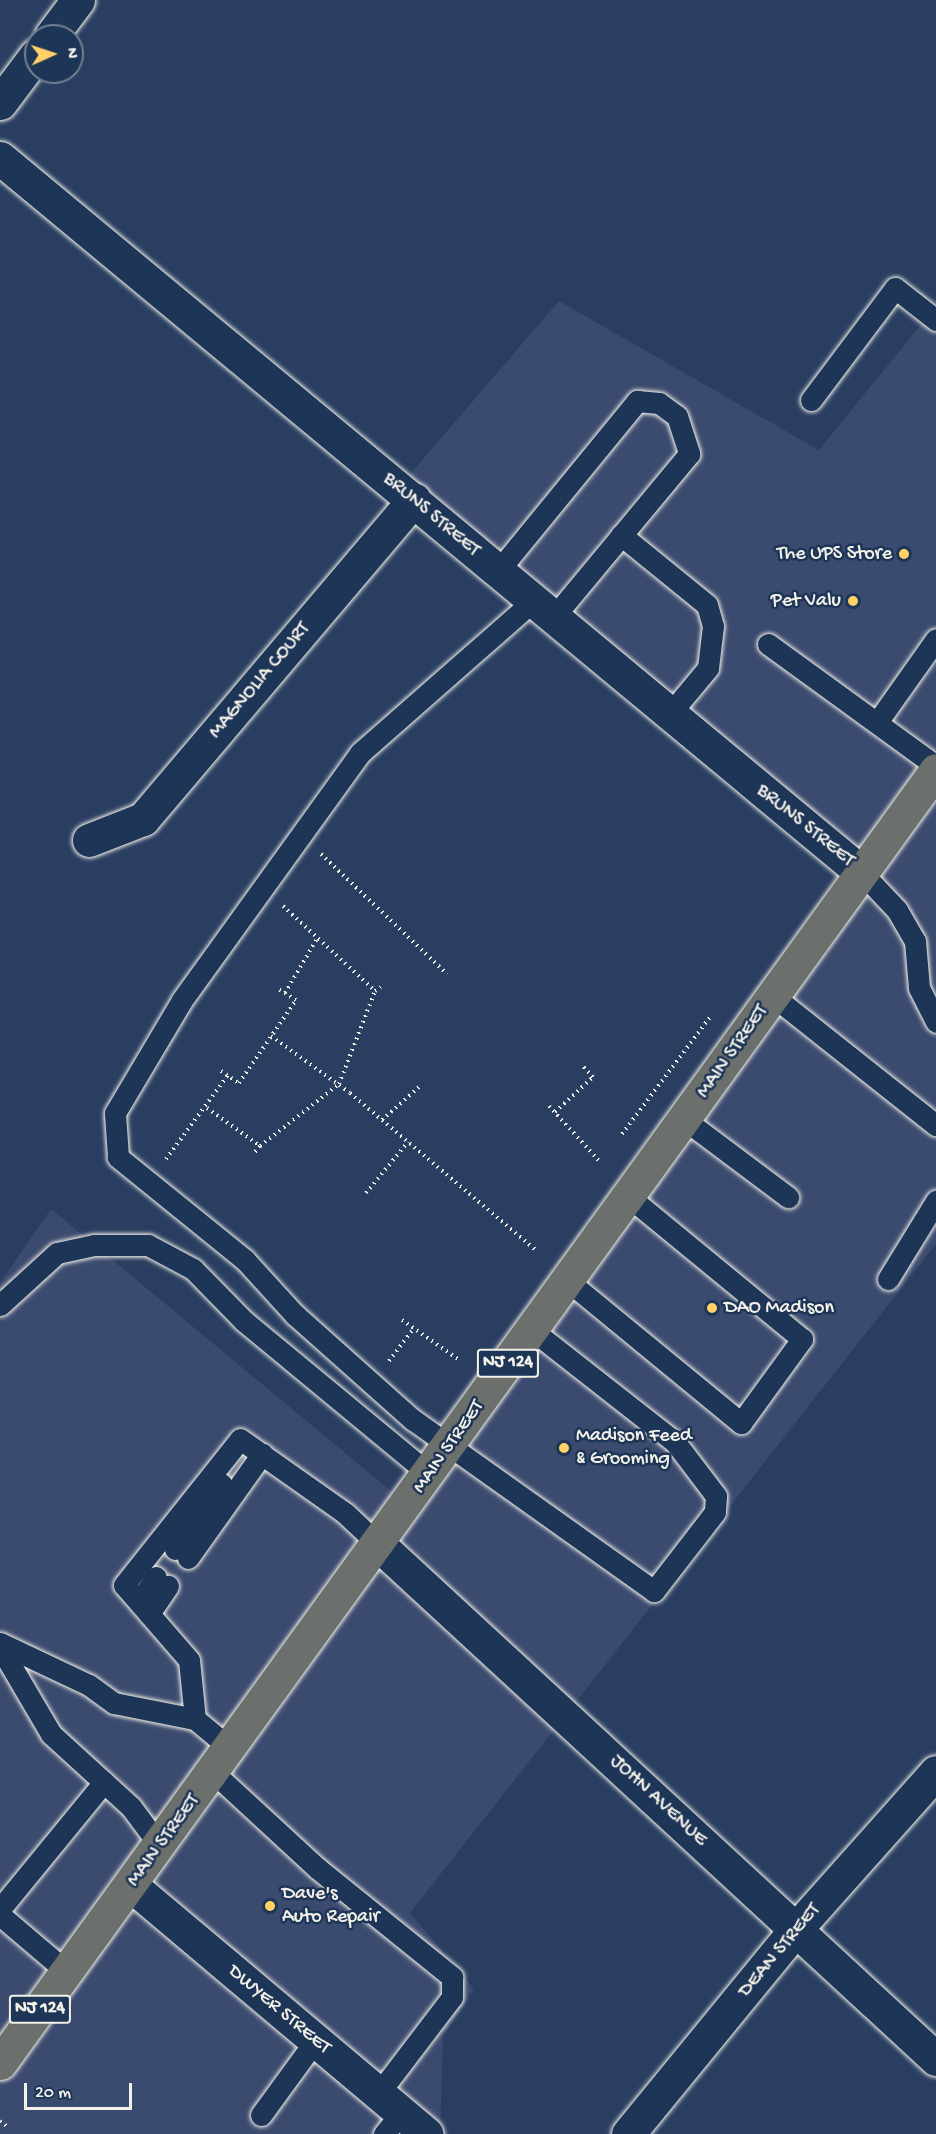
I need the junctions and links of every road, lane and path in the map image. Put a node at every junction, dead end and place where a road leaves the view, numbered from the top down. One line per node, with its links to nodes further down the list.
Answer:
1 (78, 0): 2 (street)
2 (60, 24)
3 (24, 71): 4 (street)
4 (0, 103)
5 (0, 158): 8 (street, BRUNS STREET)
6 (936, 320): 7 (lane)
7 (811, 400)
8 (414, 500): 10 (street, BRUNS STREET); 18 (street, MAGNOLIA COURT)
9 (621, 535): 10 (lane); 11 (lane); 14 (lane)
10 (498, 571): 11 (street, BRUNS STREET)
11 (543, 610): 14 (street, BRUNS STREET); 17 (lane)
12 (936, 639): 15 (lane)
13 (768, 644): 15 (lane)
14 (668, 716): 19 (street, BRUNS STREET)
15 (878, 721): 16 (lane)
16 (936, 768): 19 (main road, MAIN STREET / NJ 124)
17 (300, 836): 20 (lane); 22 (path)
18 (89, 840)
19 (862, 873): 27 (main road, MAIN STREET / NJ 124); 29 (lane)
20 (262, 889): 21 (path); 47 (lane)
21 (318, 937): 25 (path); 26 (path)
22 (447, 974)
23 (381, 987): 25 (path)
24 (277, 988): 26 (path)
25 (375, 991): 34 (path)
26 (285, 993): 30 (path)
27 (773, 996): 40 (main road, MAIN STREET / NJ 124); 41 (lane)
28 (715, 1010): 42 (path)
29 (936, 1022)
30 (271, 1036): 33 (path); 34 (path)
31 (581, 1064): 38 (path)
32 (221, 1071): 33 (path)
33 (228, 1076): 37 (path)
34 (339, 1084): 39 (path); 44 (path)
35 (419, 1086): 39 (path)
36 (549, 1106): 38 (path)
37 (207, 1108): 44 (path); 47 (path)
38 (555, 1112): 46 (path)
39 (382, 1120): 43 (path)
40 (685, 1120): 49 (main road, MAIN STREET / NJ 124); 50 (lane)
41 (936, 1125)
42 (622, 1134)
43 (408, 1142): 48 (path); 52 (path)
44 (260, 1146): 45 (path)
45 (255, 1152)
46 (601, 1163)
47 (148, 1183): 60 (lane)
48 (366, 1193)
49 (627, 1195): 54 (main road, MAIN STREET / NJ 124); 54 (lane)
50 (788, 1197)
51 (936, 1201): 53 (lane)
52 (537, 1251)
53 (888, 1280)
54 (568, 1281): 58 (main road, MAIN STREET / NJ 124)
55 (0, 1305): 63 (lane)
56 (402, 1320): 57 (path)
57 (414, 1328): 59 (path); 60 (path)
58 (532, 1330): 61 (main road, MAIN STREET / NJ 124); 61 (lane)
59 (458, 1359)
60 (373, 1384): 61 (lane)
61 (447, 1447): 63 (main road, MAIN STREET / NJ 124)
62 (255, 1449): 64 (lane); 65 (lane); 67 (lane)
63 (429, 1474): 64 (main road, MAIN STREET / NJ 124)
64 (379, 1545): 70 (main road, MAIN STREET / NJ 124); 77 (street, JOHN AVENUE)
65 (182, 1554)
66 (162, 1581): 67 (lane)
67 (144, 1608): 69 (lane)
68 (0, 1645): 69 (lane); 72 (lane)
69 (195, 1719): 70 (lane)
70 (222, 1761): 73 (main road, MAIN STREET / NJ 124); 82 (lane)
71 (936, 1772): 77 (street, DEAN STREET)
72 (104, 1782): 73 (lane); 75 (lane)
73 (160, 1846): 74 (main road, MAIN STREET / NJ 124)
74 (132, 1886): 78 (main road, MAIN STREET / NJ 124); 79 (street, DWYER STREET)
75 (0, 1909)
76 (0, 1915): 78 (lane)
77 (796, 1929): 80 (street, JOHN AVENUE); 87 (street, DEAN STREET)
78 (67, 1972): 81 (main road, MAIN STREET / NJ 124)
79 (315, 2041): 82 (street, DWYER STREET); 83 (lane)
80 (936, 2059)
81 (0, 2062)
82 (388, 2114): 86 (street, DWYER STREET)
83 (261, 2115)
84 (0, 2121): 85 (path)
85 (8, 2127)
86 (426, 2134)
87 (628, 2134)

